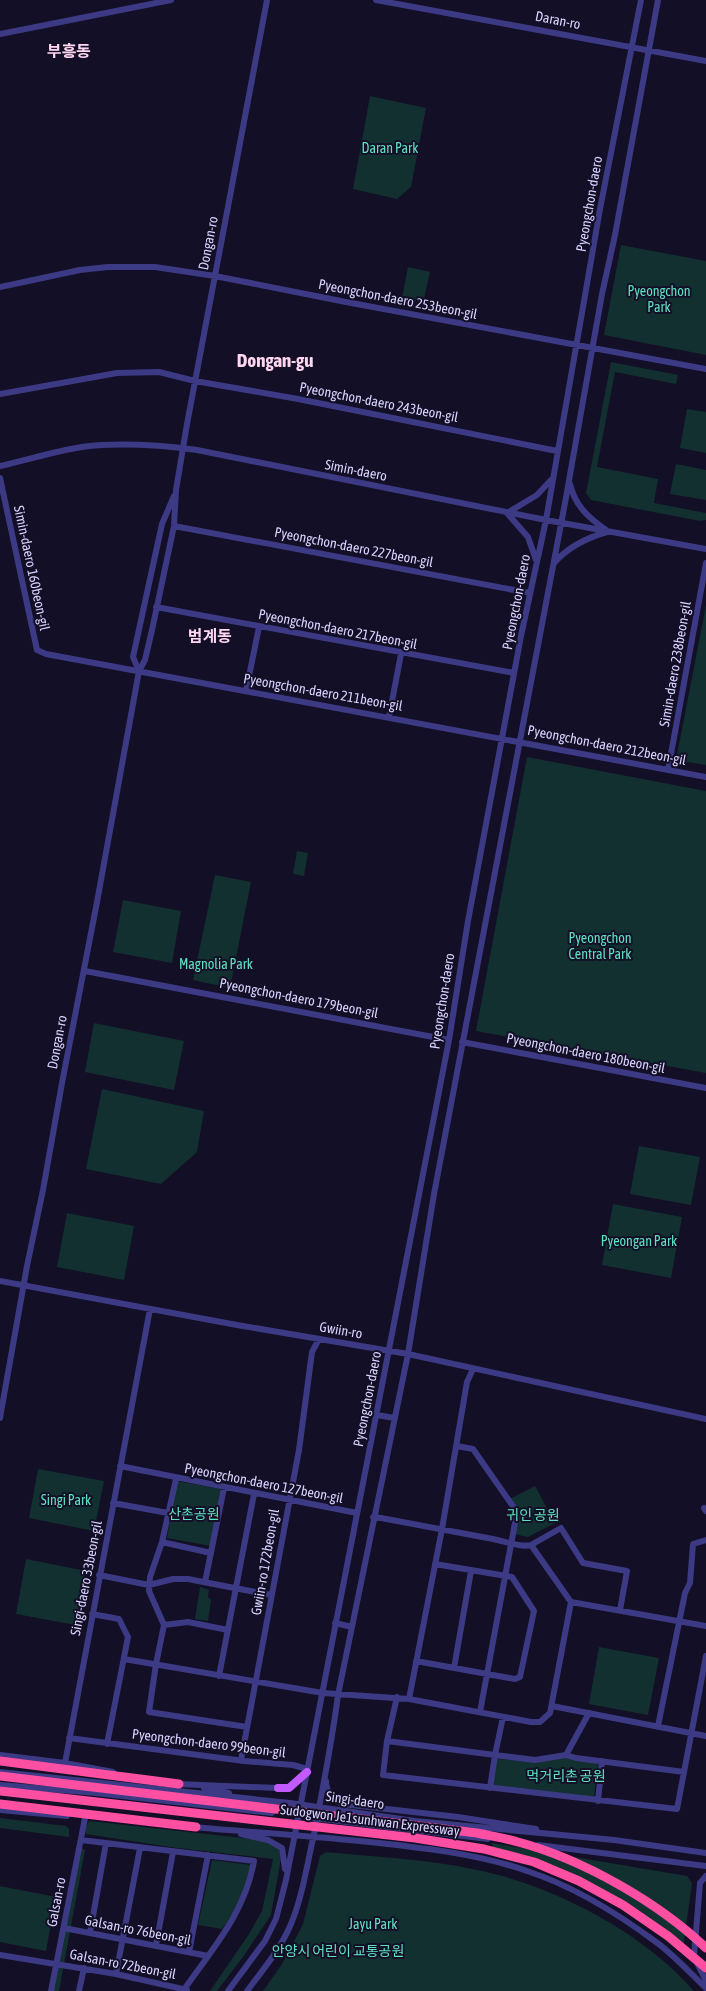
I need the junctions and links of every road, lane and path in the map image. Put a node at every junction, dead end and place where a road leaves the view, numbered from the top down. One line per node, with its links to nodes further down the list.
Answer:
1 (171, 0): 6 (street)
2 (267, 0): 10 (street, Dongan-ro)
3 (376, 0): 7 (street, Daran-ro)
4 (641, 0): 7 (street, Pyeongchon-daero)
5 (658, 0): 8 (street, Pyeongchon-daero)
6 (0, 34)
7 (631, 46): 8 (street, Daran-ro); 12 (street, Pyeongchon-daero)
8 (648, 50): 9 (street, Daran-ro); 13 (street, Pyeongchon-daero)
9 (706, 61)
10 (214, 276): 11 (street, Pyeongchon-daero 253beon-gil); 12 (street, Pyeongchon-daero 253beon-gil); 15 (street, Dongan-ro)
11 (0, 287)
12 (578, 344): 13 (street, Pyeongchon-daero 253beon-gil); 18 (street, Pyeongchon-daero)
13 (593, 348): 14 (street, Pyeongchon-daero 253beon-gil); 22 (street, Pyeongchon-daero)
14 (706, 369)
15 (195, 381): 16 (street, Pyeongchon-daero 243beon-gil); 17 (street, Dongan-ro); 18 (street, Pyeongchon-daero 243beon-gil)
16 (0, 394)
17 (183, 449): 19 (street, Simin-daero); 23 (street, Dongan-ro); 24 (street, Simin-daero)
18 (558, 451): 21 (street, Pyeongchon-daero)
19 (0, 466)
20 (0, 478): 37 (street, Simin-daero 160beon-gil)
21 (553, 478): 24 (street); 25 (street, Pyeongchon-daero)
22 (569, 480): 26 (street, Pyeongchon-daero); 28 (street)
23 (176, 490): 27 (street, Dongan-ro); 37 (street, Dongan-ro)
24 (507, 513): 25 (street, Simin-daero); 30 (street)
25 (546, 520): 26 (street, Simin-daero); 30 (street, Pyeongchon-daero)
26 (561, 523): 28 (street, Simin-daero); 32 (street, Pyeongchon-daero)
27 (174, 526): 33 (street, Pyeongchon-daero 227beon-gil); 34 (street, Dongan-ro)
28 (609, 532): 29 (street, Simin-daero); 32 (street)
29 (706, 549)
30 (537, 561): 33 (street, Pyeongchon-daero)
31 (706, 563): 43 (street, Simin-daero 238beon-gil)
32 (553, 564): 42 (street, Pyeongchon-daero)
33 (530, 593): 38 (street, Pyeongchon-daero)
34 (156, 607): 35 (street, Pyeongchon-daero 217beon-gil); 37 (street, Dongan-ro)
35 (259, 627): 36 (street, Pyeongchon-daero 217beon-gil); 39 (street)
36 (401, 654): 38 (street, Pyeongchon-daero 217beon-gil); 40 (street)
37 (139, 671): 39 (street, Pyeongchon-daero 211beon-gil); 45 (street, Dongan-ro)
38 (514, 673): 41 (street, Pyeongchon-daero)
39 (246, 691): 40 (street, Pyeongchon-daero 211beon-gil)
40 (389, 717): 41 (street, Pyeongchon-daero 211beon-gil)
41 (503, 738): 42 (street, Pyeongchon-daero 212beon-gil); 46 (street, Pyeongchon-daero)
42 (519, 741): 43 (street, Pyeongchon-daero 212beon-gil); 47 (street, Pyeongchon-daero)
43 (668, 770): 44 (street, Pyeongchon-daero 212beon-gil)
44 (706, 777)
45 (84, 971): 46 (street, Pyeongchon-daero 179beon-gil); 50 (street, Dongan-ro)
46 (449, 1040): 53 (street, Pyeongchon-daero)
47 (462, 1042): 48 (street, Pyeongchon-daero 180beon-gil); 54 (street, Pyeongchon-daero)
48 (706, 1088)
49 (0, 1281): 50 (street, Gwiin-ro)
50 (23, 1285): 51 (street, Gwiin-ro); 57 (street, Dongan-ro)
51 (150, 1309): 52 (street, Gwiin-ro); 61 (street, Singi-daero 33beon-gil)
52 (319, 1339): 53 (street, Gwiin-ro); 65 (street, Gwiin-ro 172beon-gil)
53 (388, 1350): 54 (street, Gwiin-ro); 56 (street, Pyeongchon-daero)
54 (408, 1354): 55 (street, Gwiin-ro); 58 (street, Pyeongchon-daero)
55 (473, 1369): 59 (street, Gwiin-ro); 60 (street)
56 (377, 1416): 58 (street); 68 (street, Pyeongchon-daero)
57 (0, 1418)
58 (394, 1418): 69 (street, Pyeongchon-daero)
59 (706, 1419)
60 (457, 1446): 70 (street); 73 (street)
61 (120, 1466): 62 (street); 66 (street, Singi-daero 33beon-gil)
62 (176, 1478): 63 (street, Pyeongchon-daero 127beon-gil); 67 (street, Pyeongchon-daero 127beon-gil)
63 (224, 1488): 64 (street, Pyeongchon-daero 127beon-gil); 75 (street)
64 (254, 1494): 65 (street, Pyeongchon-daero 127beon-gil); 82 (street)
65 (289, 1500): 68 (street, Pyeongchon-daero 127beon-gil); 83 (street, Gwiin-ro 172beon-gil)
66 (113, 1503): 67 (street); 78 (street, Singi-daero 33beon-gil)
67 (168, 1513): 72 (street, Pyeongchon-daero 127beon-gil)
68 (358, 1513): 88 (street, Pyeongchon-daero)
69 (373, 1517): 70 (street); 91 (street, Pyeongchon-daero)
70 (442, 1529): 73 (street); 76 (street)
71 (706, 1540): 87 (street)
72 (162, 1542): 75 (street); 81 (street, Pyeongchon-daero 127beon-gil)
73 (511, 1543): 74 (street); 79 (street)
74 (532, 1545): 84 (street); 85 (street)
75 (211, 1553): 80 (street)
76 (435, 1564): 77 (street); 95 (street)
77 (471, 1571): 79 (street); 97 (street)
78 (99, 1575): 81 (street); 86 (street, Singi-daero 33beon-gil)
79 (506, 1576): 98 (street); 98 (street)
80 (205, 1582): 81 (street); 82 (street)
81 (149, 1585): 89 (street)
82 (236, 1588): 83 (street); 92 (street)
83 (271, 1595): 100 (street, Gwiin-ro 172beon-gil)
84 (571, 1602): 85 (street); 105 (street)
85 (620, 1610): 87 (street)
86 (92, 1614): 94 (street); 113 (street, Singi-daero 33beon-gil)
87 (679, 1621): 90 (street); 109 (street)
88 (335, 1623): 91 (street); 101 (street, Pyeongchon-daero)
89 (164, 1625): 92 (street); 96 (street)
90 (706, 1626)
91 (352, 1627): 102 (street, Pyeongchon-daero)
92 (228, 1630): 99 (street)
93 (706, 1656): 111 (street)
94 (124, 1659): 96 (street); 115 (street)
95 (416, 1661): 97 (street); 104 (street)
96 (156, 1664): 99 (street); 110 (street)
97 (454, 1668): 98 (street)
98 (488, 1674): 106 (street)
99 (219, 1676): 100 (street)
100 (256, 1683): 101 (street); 110 (street, Gwiin-ro 172beon-gil)
101 (323, 1694): 102 (street); 123 (street, Pyeongchon-daero)
102 (338, 1695): 103 (street); 124 (street, Pyeongchon-daero)
103 (397, 1697): 104 (street); 114 (street)
104 (410, 1699): 106 (street)
105 (552, 1706): 107 (street); 108 (street)
106 (480, 1712): 108 (street)
107 (589, 1713): 109 (street); 116 (street)
108 (503, 1716): 118 (street)
109 (658, 1726): 111 (street)
110 (247, 1727): 119 (street, Gwiin-ro 172beon-gil)
111 (691, 1733): 112 (street); 125 (street)
112 (706, 1736)
113 (69, 1738): 115 (street, Pyeongchon-daero 99beon-gil); 122 (street, Singi-daero 33beon-gil)
114 (387, 1741): 118 (street); 130 (street)
115 (107, 1744): 119 (street, Pyeongchon-daero 99beon-gil)
116 (566, 1754): 118 (street); 121 (street)
117 (0, 1755): 122 (street)
118 (495, 1756): 130 (street)
119 (241, 1760): 123 (street, Pyeongchon-daero 99beon-gil)
120 (0, 1761): 127 (highway)
121 (602, 1761): 125 (street); 132 (street)
122 (65, 1762): 127 (street)
123 (307, 1770): 129 (main road); 135 (street, Pyeongchon-daero)
124 (326, 1771): 136 (street, Pyeongchon-daero); 141 (street)
125 (684, 1772): 132 (street)
126 (0, 1774): 133 (street, Singi-daero); 164 (highway, Sudogwon Je1sunhwan Expressway, bridge)
127 (179, 1784): 129 (street); 133 (street)
128 (0, 1785): 138 (street, Singi-daero)
129 (278, 1788)
130 (490, 1788): 132 (street)
131 (0, 1791): 171 (highway, Sudogwon Je1sunhwan Expressway, bridge)
132 (598, 1801)
133 (284, 1803): 135 (street, Singi-daero)
134 (0, 1804): 143 (highway)
135 (300, 1805): 136 (street, Singi-daero); 138 (street, Pyeongchon-daero)
136 (319, 1807): 140 (street, Pyeongchon-daero); 142 (street, Singi-daero)
137 (0, 1810): 139 (street)
138 (298, 1816): 140 (street, Singi-daero); 147 (street, Pyeongchon-daero)
139 (85, 1818): 143 (street); 149 (street, Galsan-ro)
140 (317, 1818): 144 (street, Singi-daero); 148 (street, Pyeongchon-daero)
141 (458, 1818): 142 (street); 151 (street)
142 (415, 1821): 151 (street, Singi-daero)
143 (196, 1827): 145 (street)
144 (388, 1827): 146 (street, Singi-daero); 150 (street)
145 (214, 1829): 147 (street); 159 (street)
146 (416, 1830): 157 (street, Singi-daero); 168 (street)
147 (295, 1834): 148 (street); 159 (street, Pyeongchon-daero)
148 (313, 1836): 150 (street); 179 (street, Pyeongchon-daero)
149 (80, 1840): 152 (street); 160 (street, Galsan-ro)
150 (353, 1840): 174 (street)
151 (614, 1840): 155 (street, Singi-daero)
152 (106, 1844): 153 (street); 161 (street)
153 (140, 1848): 154 (street); 162 (street)
154 (173, 1852): 156 (street); 163 (street)
155 (706, 1853)
156 (208, 1855): 165 (street); 167 (street)
157 (706, 1866)
158 (706, 1876): 168 (street)
159 (286, 1880): 178 (street, Pyeongchon-daero)
160 (64, 1928): 161 (street, Galsan-ro 76beon-gil); 169 (street, Galsan-ro)
161 (90, 1933): 162 (street, Galsan-ro 76beon-gil)
162 (122, 1940): 163 (street, Galsan-ro 76beon-gil); 172 (street)
163 (156, 1945): 165 (street, Galsan-ro 76beon-gil)
164 (706, 1948)
165 (189, 1952): 167 (street, Galsan-ro 76beon-gil)
166 (0, 1955): 169 (street, Galsan-ro 72beon-gil)
167 (208, 1956): 175 (street)
168 (694, 1956): 171 (street); 173 (street)
169 (56, 1964): 170 (street, Galsan-ro 72beon-gil); 176 (street, Galsan-ro)
170 (84, 1968): 172 (street, Galsan-ro 72beon-gil); 177 (street)
171 (706, 1970)
172 (116, 1974): 175 (street, Galsan-ro 72beon-gil)
173 (706, 1981)
174 (706, 1988)
175 (186, 1990)
176 (51, 1991)
177 (79, 1991)
178 (228, 1991)
179 (247, 1991)

